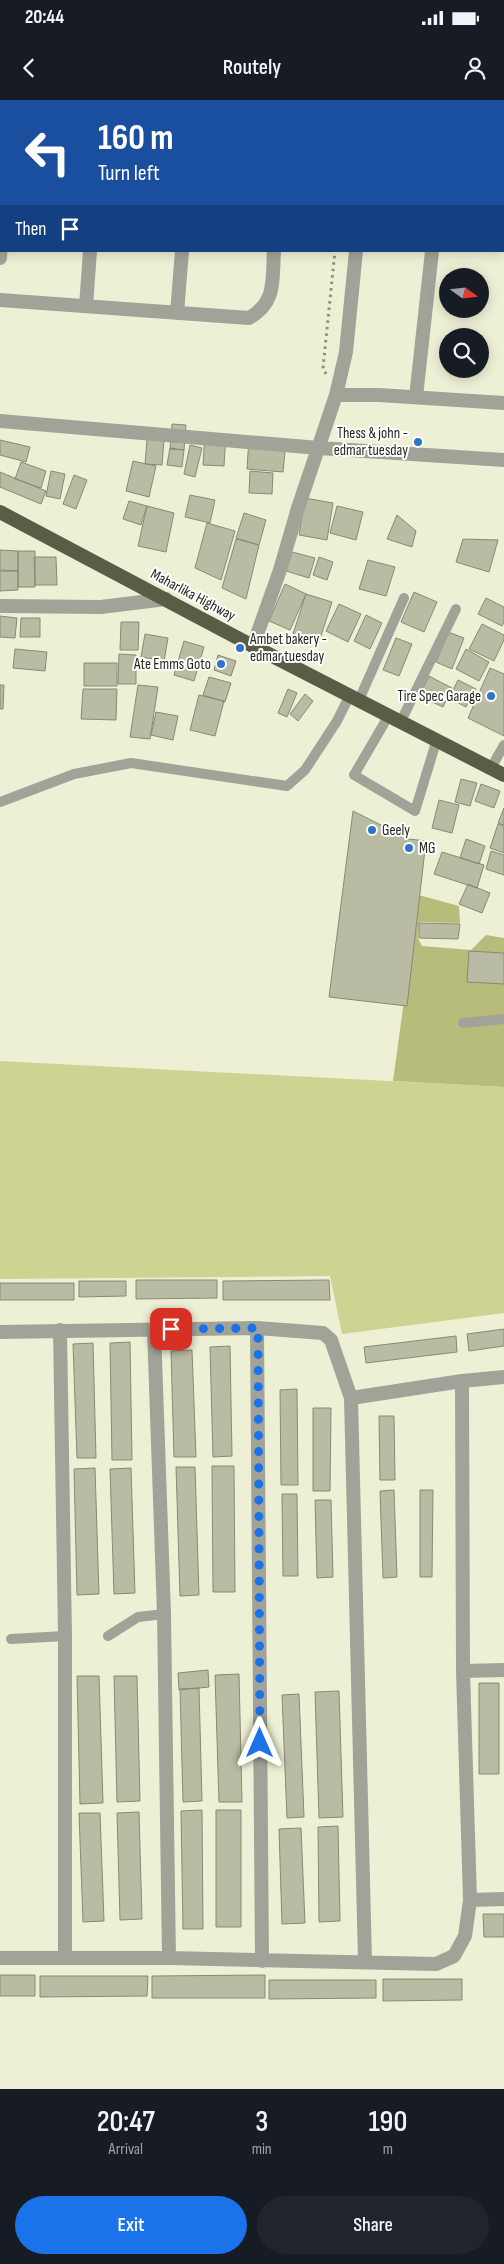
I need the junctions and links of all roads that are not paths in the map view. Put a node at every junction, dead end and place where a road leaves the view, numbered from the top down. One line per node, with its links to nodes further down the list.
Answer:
1 (90, 252): 7 (street)
2 (182, 252): 8 (street)
3 (274, 252): 8 (street)
4 (356, 252): 9 (street)
5 (432, 252): 10 (street)
6 (0, 300): 7 (street)
7 (86, 306): 8 (street)
8 (177, 313)
9 (336, 395): 10 (street); 13 (street)
10 (416, 397): 11 (street)
11 (504, 402)
12 (0, 421): 13 (street)
13 (319, 448): 14 (street); 20 (street)
14 (504, 460)
15 (0, 512): 17 (highway, Maharlika Highway)
16 (404, 598): 21 (lane)
17 (166, 599): 18 (street); 20 (highway, Maharlika Highway)
18 (0, 606)
19 (456, 609): 22 (lane)
20 (253, 646): 21 (highway, Maharlika Highway)
21 (354, 697): 22 (highway, Maharlika Highway); 27 (lane)
22 (395, 718): 23 (highway, Maharlika Highway); 23 (lane)
23 (437, 739): 25 (highway, Maharlika Highway)
24 (504, 745): 25 (lane)
25 (491, 768): 26 (highway, Maharlika Highway)
26 (504, 775)
27 (0, 802)
28 (504, 1019): 29 (lane)
29 (463, 1023)
30 (258, 1328): 31 (street); 36 (street); 48 (street)
31 (154, 1329): 32 (street); 37 (street)
32 (60, 1330): 33 (street); 38 (street)
33 (0, 1332)
34 (504, 1377): 35 (street)
35 (462, 1381): 36 (street); 42 (street)
36 (351, 1398): 49 (street)
37 (164, 1614): 39 (lane); 47 (street)
38 (65, 1636): 40 (lane); 46 (street)
39 (108, 1636)
40 (12, 1639)
41 (504, 1670): 42 (street)
42 (464, 1671): 44 (street)
43 (504, 1899): 44 (street)
44 (470, 1900): 49 (street)
45 (0, 1958): 46 (street)
46 (65, 1958): 47 (street)
47 (169, 1958): 48 (street)
48 (262, 1961): 49 (street)
49 (365, 1961)

